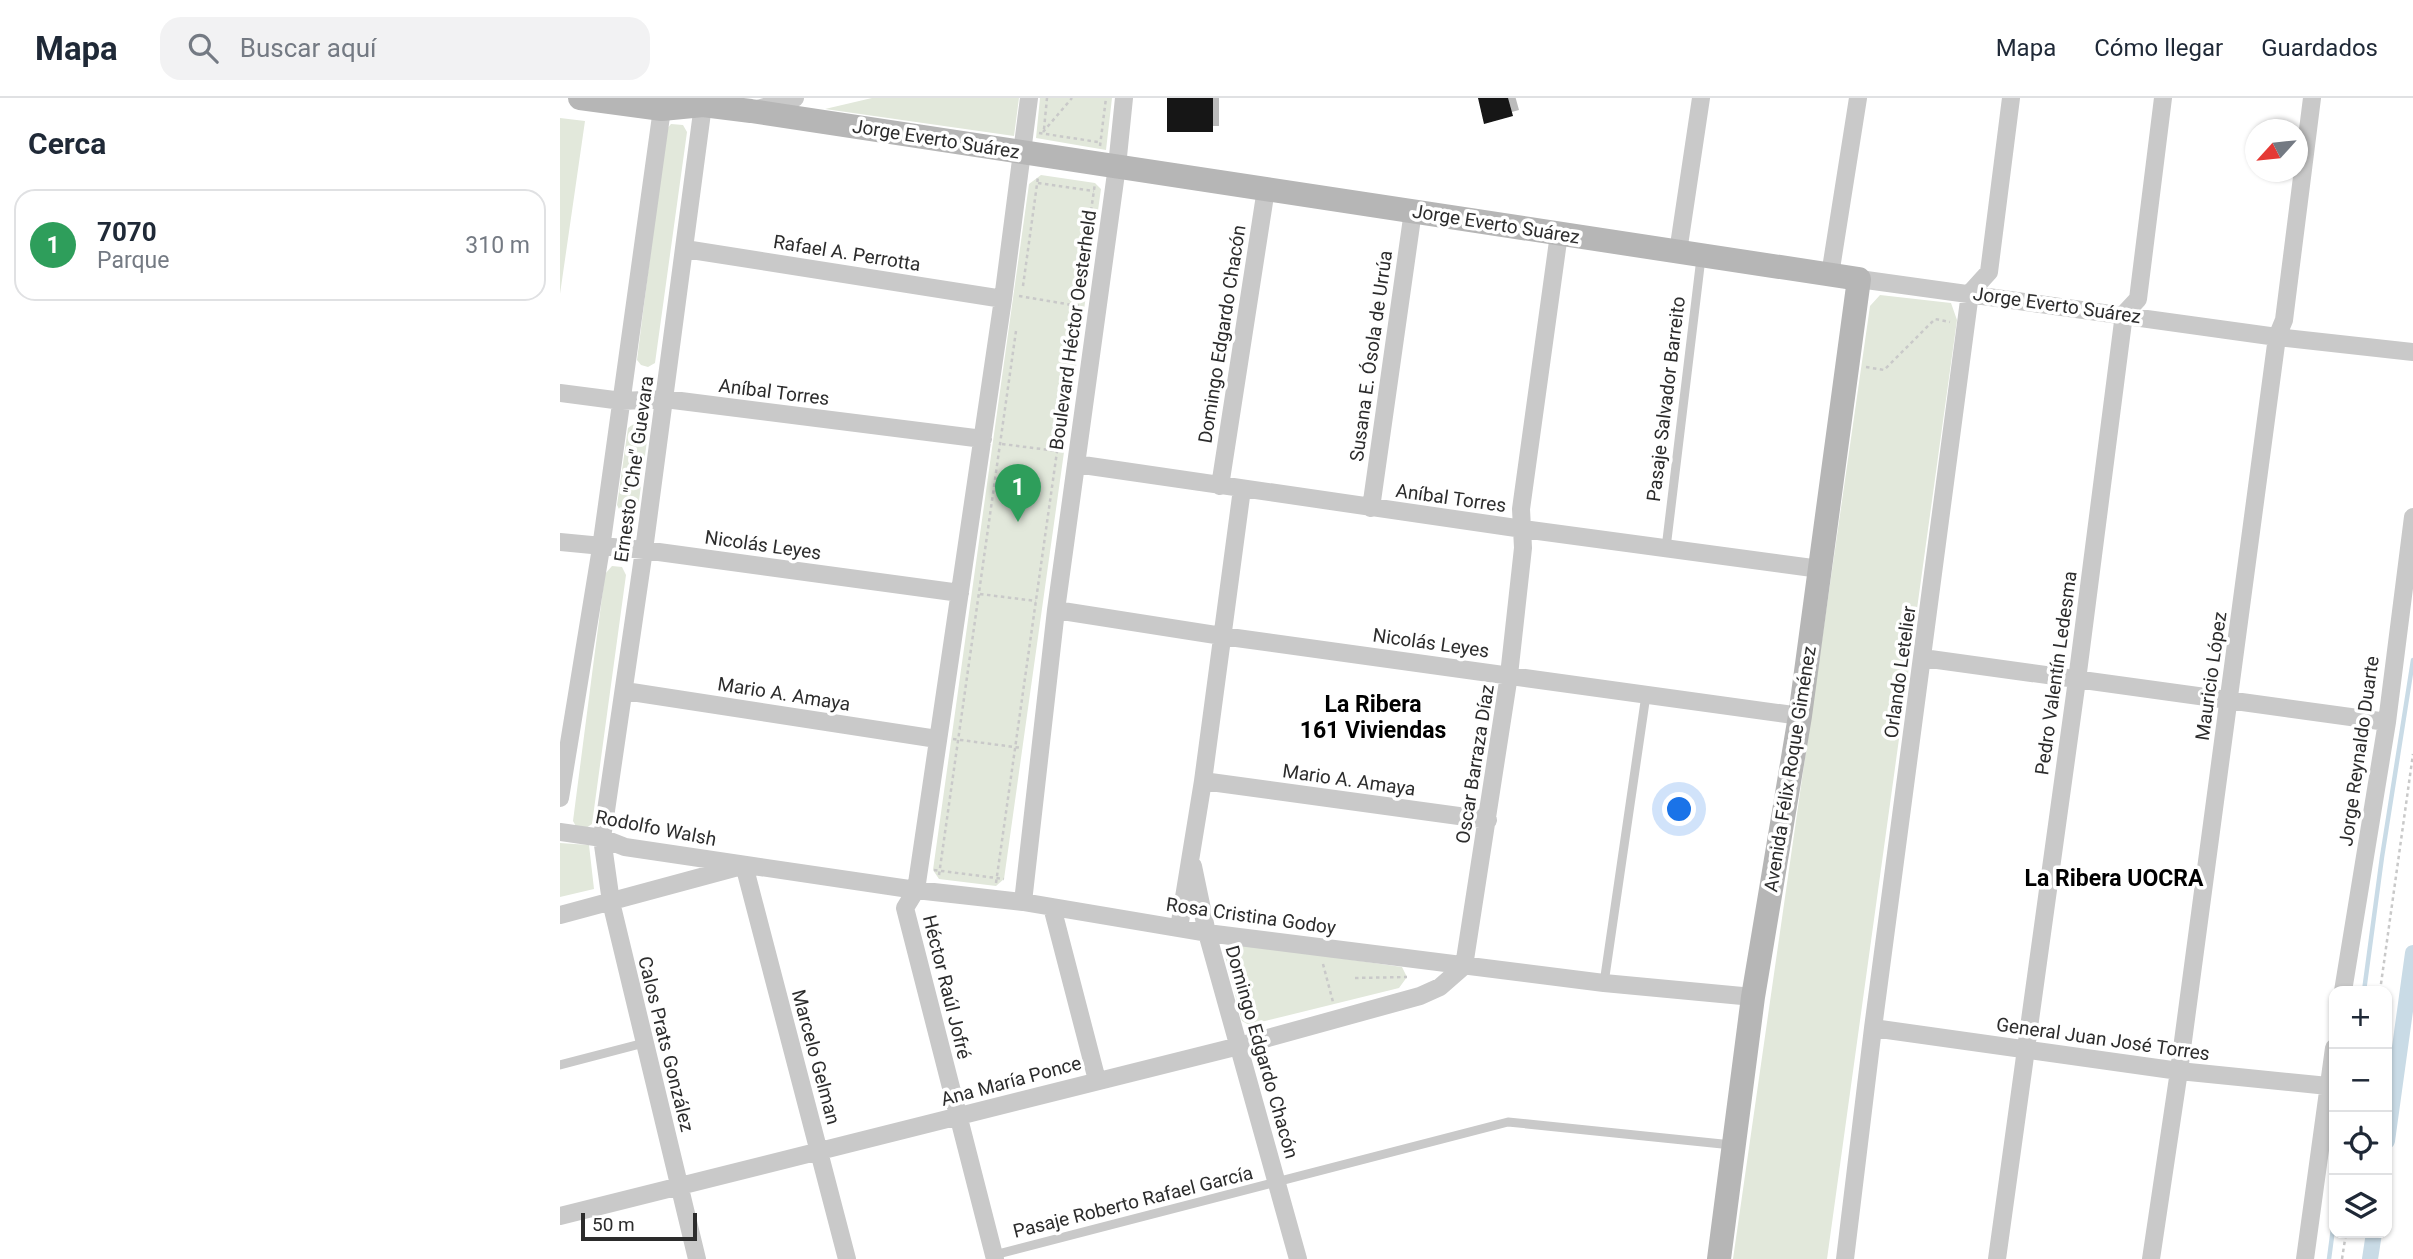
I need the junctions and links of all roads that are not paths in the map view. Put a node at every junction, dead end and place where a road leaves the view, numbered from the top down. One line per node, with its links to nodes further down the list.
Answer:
1 (580, 98): 11 (street, Jorge Everto Suárez)
2 (795, 98): 12 (street)
3 (1029, 98): 13 (street)
4 (1125, 98): 14 (street, Boulevard Héctor Oesterheld)
5 (1701, 98): 19 (street)
6 (1858, 98): 20 (street)
7 (2011, 98): 22 (street, Orlando Letelier)
8 (2163, 98): 24 (street, Pedro Valentín Ledesma)
9 (2312, 98): 25 (street, Mauricio López)
10 (703, 106): 11 (street, Jorge Everto Suárez); 12 (street, Jorge Everto Suárez); 18 (street, Ernesto "Che" Guevara)
11 (662, 110): 29 (street, Ernesto "Che" Guevara)
12 (751, 111): 13 (street, Jorge Everto Suárez)
13 (1029, 142): 14 (street, Jorge Everto Suárez); 23 (street)
14 (1117, 166): 15 (street, Jorge Everto Suárez); 31 (street, Boulevard Héctor Oesterheld)
15 (1266, 189): 16 (street, Jorge Everto Suárez); 32 (street, Domingo Edgardo Chacón)
16 (1413, 211): 17 (street, Jorge Everto Suárez); 34 (street, Susana E. Ósola de Urrúa)
17 (1559, 233): 19 (street, Jorge Everto Suárez); 36 (street, Oscar Barraza Díaz)
18 (685, 248): 23 (street, Rafael A. Perrotta); 28 (street, Ernesto "Che" Guevara)
19 (1690, 253): 20 (street, Jorge Everto Suárez); 39 (lane, Pasaje Salvador Barreito)
20 (1830, 275): 21 (street, Jorge Everto Suárez)
21 (1859, 279): 22 (street, Jorge Everto Suárez); 41 (street, Avenida Félix Roque Giménez)
22 (1970, 293): 24 (street, Jorge Everto Suárez); 45 (street, Orlando Letelier)
23 (1008, 297): 30 (street)
24 (2123, 314): 25 (street, Jorge Everto Suárez); 47 (street, Pedro Valentín Ledesma)
25 (2277, 337): 26 (street, Jorge Everto Suárez); 50 (street, Mauricio López)
26 (2413, 352)
27 (560, 393): 29 (street, Aníbal Torres)
28 (665, 399): 29 (street, Aníbal Torres); 30 (street, Aníbal Torres); 40 (street, Ernesto "Che" Guevara)
29 (622, 401): 38 (street, Ernesto "Che" Guevara)
30 (988, 441): 42 (street)
31 (1070, 458): 32 (street, Aníbal Torres); 43 (street, Boulevard Héctor Oesterheld)
32 (1220, 486): 33 (street, Aníbal Torres)
33 (1242, 489): 34 (street, Aníbal Torres); 44 (street, Domingo Edgardo Chacón)
34 (1371, 508): 36 (street, Aníbal Torres)
35 (2413, 517): 52 (street, Jorge Reynaldo Duarte)
36 (1523, 529): 39 (street, Aníbal Torres); 46 (street, Oscar Barraza Díaz)
37 (560, 542): 38 (street, Nicolás Leyes)
38 (601, 548): 40 (street, Nicolás Leyes); 55 (street, Ernesto "Che" Guevara)
39 (1666, 548): 41 (street, Aníbal Torres)
40 (645, 550): 42 (street, Nicolás Leyes); 48 (street, Ernesto "Che" Guevara)
41 (1820, 569): 51 (street, Avenida Félix Roque Giménez)
42 (966, 593): 53 (street)
43 (1049, 606): 44 (street, Nicolás Leyes); 63 (street, Boulevard Héctor Oesterheld)
44 (1223, 636): 46 (street, Nicolás Leyes); 54 (street, Domingo Edgardo Chacón)
45 (1923, 658): 47 (street); 72 (street, Orlando Letelier)
46 (1509, 675): 49 (street, Nicolás Leyes); 56 (street, Oscar Barraza Díaz)
47 (2077, 680): 50 (street); 76 (street, Pedro Valentín Ledesma)
48 (625, 691): 53 (street, Mario A. Amaya); 58 (street, Ernesto "Che" Guevara)
49 (1646, 695): 51 (street, Nicolás Leyes); 69 (lane)
50 (2229, 701): 52 (street); 78 (street, Mauricio López)
51 (1800, 716): 71 (street, Avenida Félix Roque Giménez)
52 (2387, 722): 70 (street, Jorge Reynaldo Duarte)
53 (945, 739): 61 (street)
54 (1203, 781): 56 (street, Mario A. Amaya); 59 (street, Domingo Edgardo Chacón)
55 (560, 798)
56 (1488, 820): 68 (street, Oscar Barraza Díaz)
57 (560, 832): 58 (street, Rodolfo Walsh)
58 (602, 838): 60 (street, Rodolfo Walsh); 62 (street, Calos Prats González)
59 (1191, 856): 66 (street, Domingo Edgardo Chacón); 67 (street, Domingo Edgardo Chacón)
60 (744, 865): 61 (street, Rosa Cristina Godoy); 62 (street); 83 (street, Marcelo Gelman)
61 (916, 890): 63 (street, Rosa Cristina Godoy); 81 (street, Héctor Raúl Jofré)
62 (611, 902): 65 (street); 73 (street, Calos Prats González)
63 (1023, 902): 64 (street, Rosa Cristina Godoy)
64 (1052, 907): 66 (street, Rosa Cristina Godoy); 79 (street)
65 (560, 915)
66 (1179, 928): 67 (street, Rosa Cristina Godoy)
67 (1207, 933): 68 (street, Rosa Cristina Godoy); 74 (street, Domingo Edgardo Chacón)
68 (1464, 966): 69 (street, Rosa Cristina Godoy); 74 (street, Ana María Ponce)
69 (1604, 983): 71 (street, Rosa Cristina Godoy)
70 (2344, 986)
71 (1753, 997): 82 (street, Avenida Félix Roque Giménez)
72 (1872, 1028): 76 (street, General Juan José Torres); 92 (street, Orlando Letelier)
73 (644, 1042): 77 (lane); 85 (street, Calos Prats González)
74 (1239, 1046): 79 (street, Ana María Ponce); 84 (street, Domingo Edgardo Chacón)
75 (2334, 1049): 80 (street)
76 (2024, 1050): 78 (street, General Juan José Torres); 93 (street, Pedro Valentín Ledesma)
77 (560, 1065)
78 (2179, 1071): 80 (street, General Juan José Torres); 94 (street, Mauricio López)
79 (1097, 1080): 81 (street, Ana María Ponce)
80 (2328, 1086): 95 (street)
81 (958, 1116): 83 (street, Ana María Ponce); 87 (street, Héctor Raúl Jofré)
82 (1733, 1145): 84 (lane, Pasaje Roberto Rafael García); 91 (street, Avenida Félix Roque Giménez)
83 (820, 1151): 85 (street, Ana María Ponce); 89 (street, Marcelo Gelman)
84 (1278, 1183): 87 (lane, Pasaje Roberto Rafael García); 90 (street, Domingo Edgardo Chacón)
85 (680, 1187): 86 (street, Ana María Ponce); 88 (street, Calos Prats González)
86 (560, 1216)
87 (994, 1257)
88 (697, 1259)
89 (847, 1259)
90 (1298, 1259)
91 (1718, 1259)
92 (1845, 1259)
93 (1997, 1259)
94 (2151, 1259)
95 (2305, 1259)

